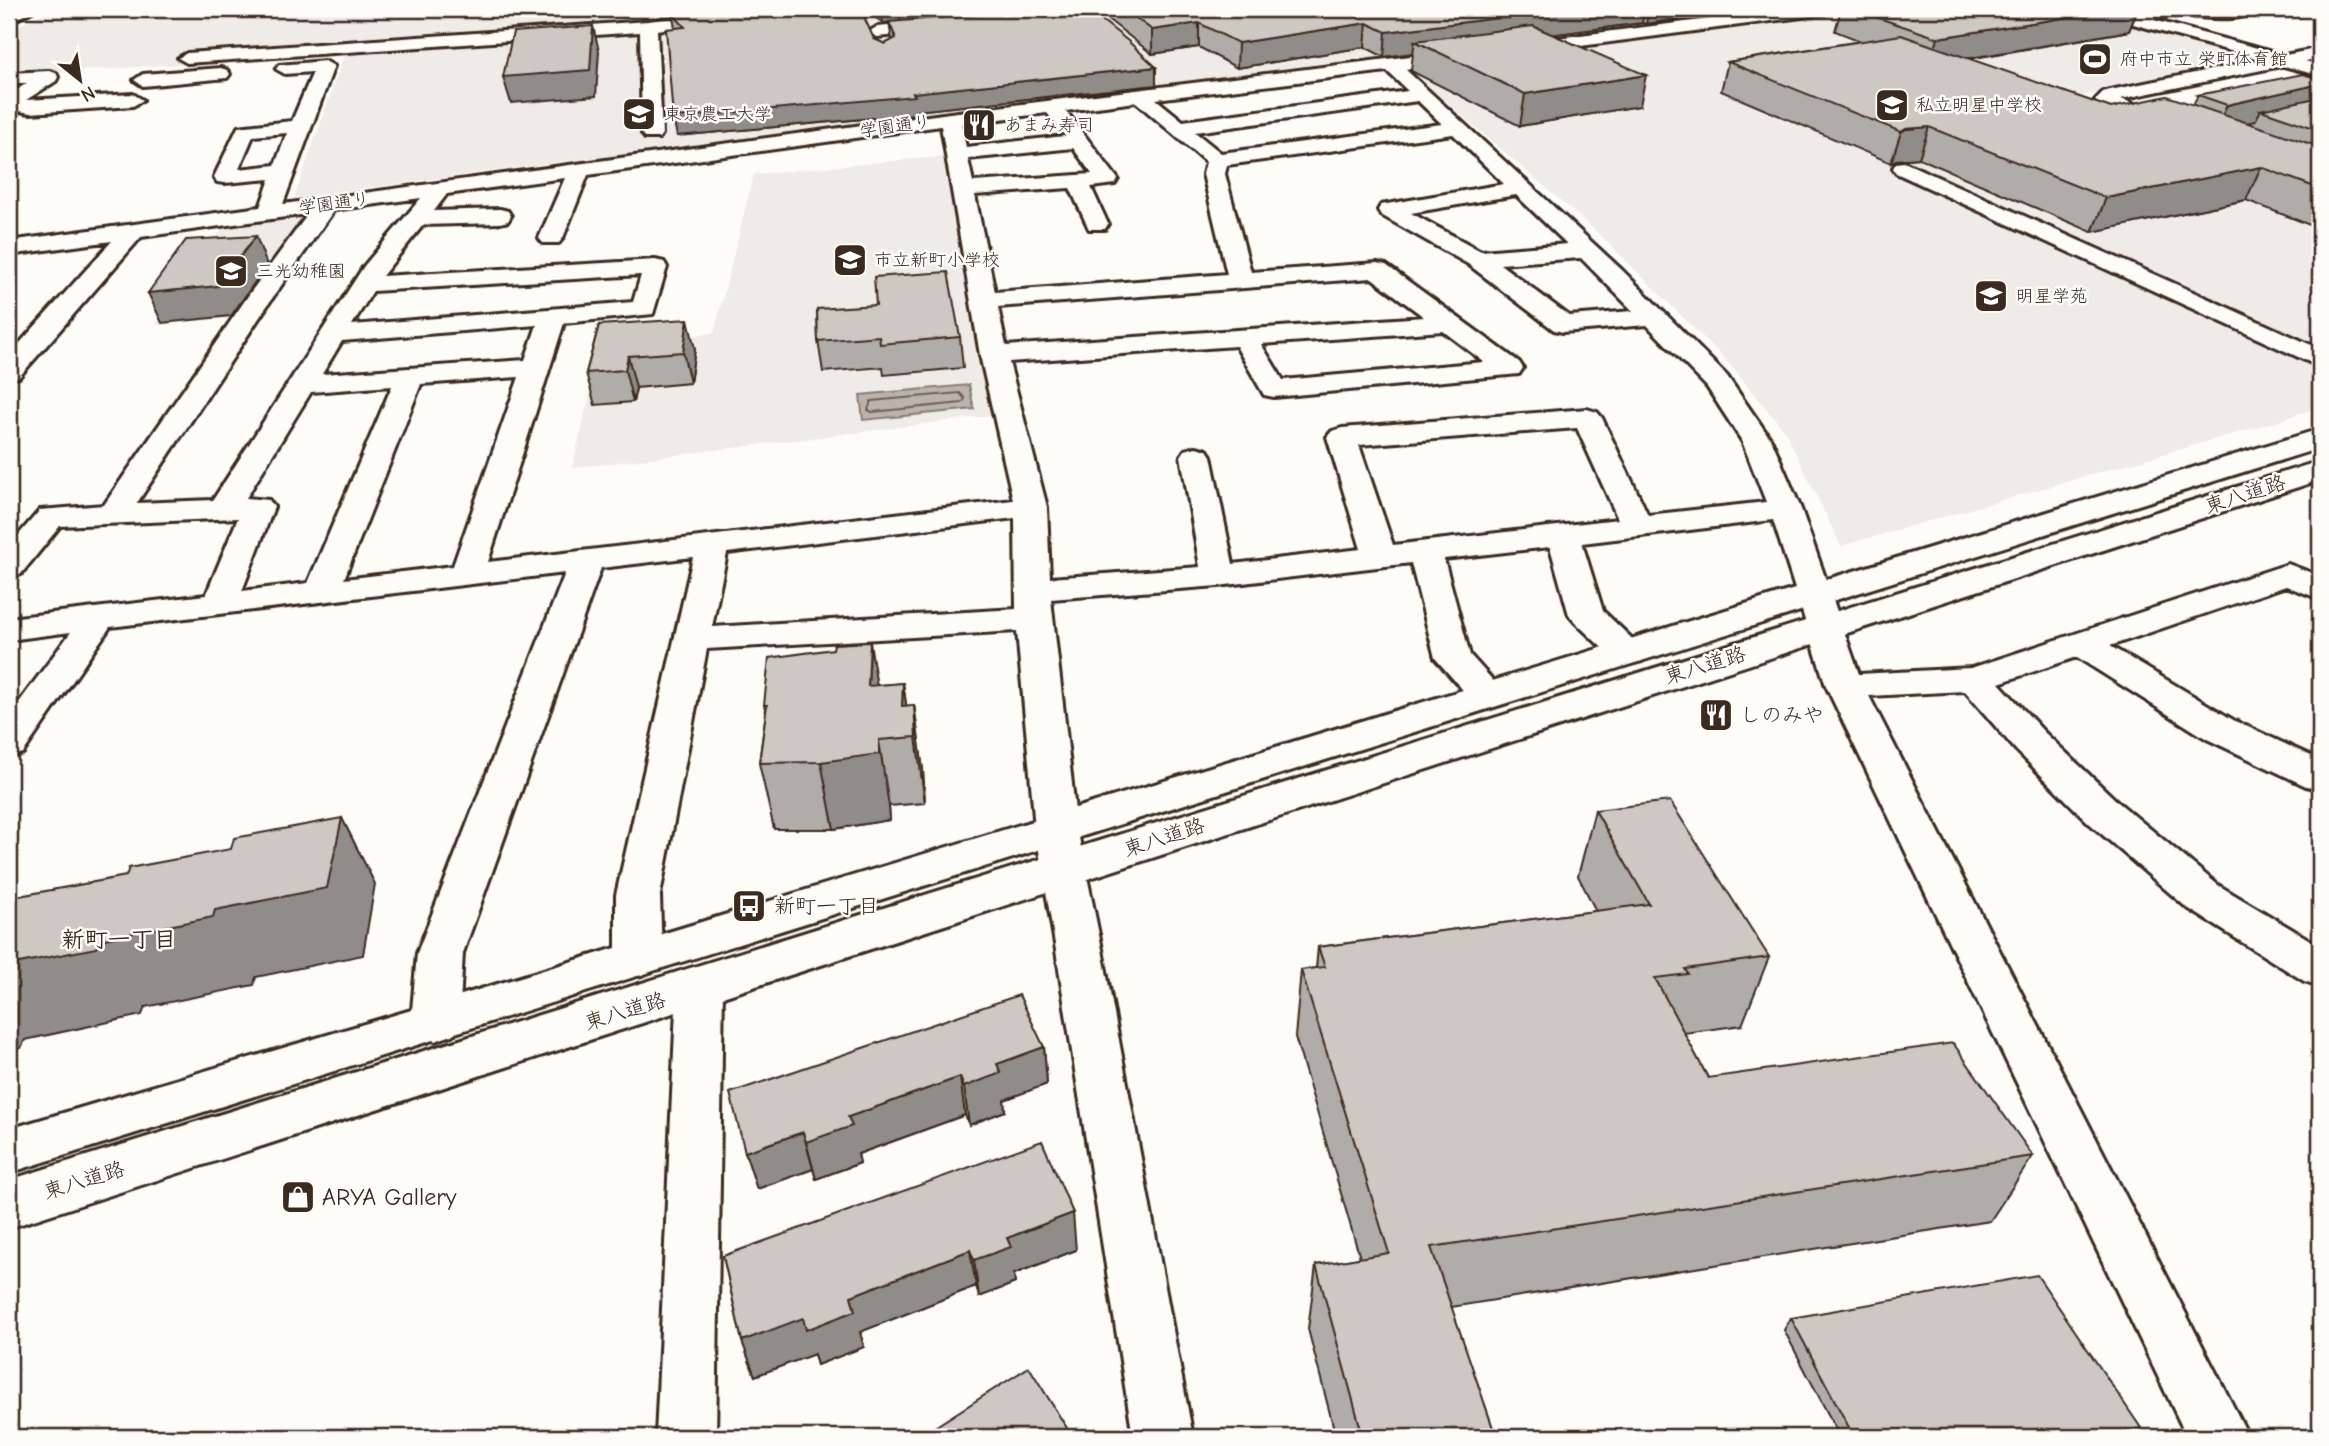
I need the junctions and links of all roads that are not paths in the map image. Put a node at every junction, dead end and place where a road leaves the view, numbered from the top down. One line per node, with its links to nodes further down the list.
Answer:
1 (28, 9): 6 (street)
2 (785, 9): 8 (street)
3 (1825, 9): 14 (street, 学園通り)
4 (2096, 9): 7 (street)
5 (2250, 9): 7 (street)
6 (9, 18)
7 (2132, 18): 13 (street)
8 (648, 26): 12 (street); 28 (street)
9 (954, 26): 11 (street)
10 (2320, 53): 13 (street)
11 (886, 54)
12 (187, 58)
13 (2281, 60): 15 (street); 26 (street)
14 (1391, 65): 18 (street, 学園通り); 19 (street)
15 (2320, 71)
16 (9, 78): 22 (street)
17 (143, 80): 23 (street)
18 (1139, 95): 21 (street, 学園通り); 24 (street)
19 (1420, 95): 24 (street); 25 (street)
20 (133, 100): 22 (street)
21 (1052, 106): 27 (street); 29 (street, 学園通り)
22 (10, 110)
23 (300, 126): 33 (street); 33 (street)
24 (1178, 128): 30 (street)
25 (1456, 128): 30 (street); 37 (street)
26 (2190, 130)
27 (1073, 133): 29 (street); 35 (street)
28 (652, 134)
29 (953, 136): 31 (street, 学園通り); 38 (street)
30 (1217, 160): 52 (street)
31 (580, 169): 34 (street, 学園通り); 45 (street)
32 (1904, 169): 61 (street)
33 (282, 171): 40 (street)
34 (525, 177): 36 (street, 学園通り); 41 (street)
35 (1078, 181): 38 (street); 43 (street)
36 (441, 188): 39 (street, 学園通り); 42 (street)
37 (1520, 188): 49 (street); 50 (street)
38 (963, 189): 54 (street)
39 (326, 205): 40 (street, 学園通り); 72 (street)
40 (269, 212): 44 (street, 学園通り)
41 (500, 216): 42 (street); 46 (street)
42 (415, 218): 53 (street)
43 (1097, 224)
44 (134, 231): 47 (street, 学園通り); 63 (street)
45 (551, 238)
46 (485, 241)
47 (33, 245): 48 (street, 学園通り); 51 (street)
48 (9, 248)
49 (1586, 250): 50 (street); 56 (street)
50 (1477, 259): 56 (street)
51 (9, 273)
52 (1241, 281): 54 (street); 57 (street)
53 (366, 284): 55 (street); 58 (street)
54 (984, 300): 60 (street)
55 (553, 317): 58 (street); 62 (street)
56 (1651, 317): 71 (street)
57 (1448, 323): 59 (street); 59 (street)
58 (334, 334): 65 (street)
59 (1244, 337): 60 (street)
60 (994, 355): 69 (street)
61 (2320, 359)
62 (537, 367): 64 (street); 80 (street)
63 (9, 371)
64 (410, 376): 65 (street); 83 (street)
65 (303, 384): 70 (street)
66 (2320, 438): 86 (street, 東八道路)
67 (1196, 456): 81 (street)
68 (2320, 470): 86 (street, 東八道路)
69 (1031, 507): 75 (street); 85 (street)
70 (223, 509): 72 (street); 84 (street)
71 (1786, 509): 73 (street); 86 (street)
72 (114, 514): 79 (street)
73 (1637, 526): 74 (street); 77 (street)
74 (1563, 535): 76 (street); 91 (street)
75 (712, 545): 78 (street); 89 (street)
76 (1425, 552): 77 (street); 94 (street)
77 (1380, 556): 81 (street)
78 (587, 560): 80 (street); 101 (street)
79 (9, 566)
80 (467, 574): 83 (street)
81 (1218, 576): 85 (street)
82 (2320, 589): 90 (street)
83 (323, 591): 84 (street)
84 (220, 604): 87 (street)
85 (1034, 605): 89 (street); 97 (street)
86 (1820, 612): 91 (street, 東八道路); 93 (street); 97 (street, 東八道路)
87 (99, 618): 88 (street); 95 (street)
88 (9, 629)
89 (693, 639): 98 (street)
90 (2082, 644): 92 (street); 96 (street)
91 (1629, 653): 94 (street, 東八道路)
92 (1975, 679): 93 (street); 99 (street)
93 (1845, 686): 106 (street)
94 (1488, 696): 97 (street, 東八道路)
95 (9, 744)
96 (2320, 776)
97 (1059, 849): 98 (street, 東八道路); 100 (street, 東八道路); 105 (street)
98 (639, 958): 101 (street, 東八道路)
99 (2320, 968)
100 (699, 987): 103 (street, 東八道路); 104 (street)
101 (435, 1022): 102 (street, 東八道路)
102 (9, 1151)
103 (9, 1204)
104 (686, 1437)
105 (1163, 1437)
106 (2219, 1437)

